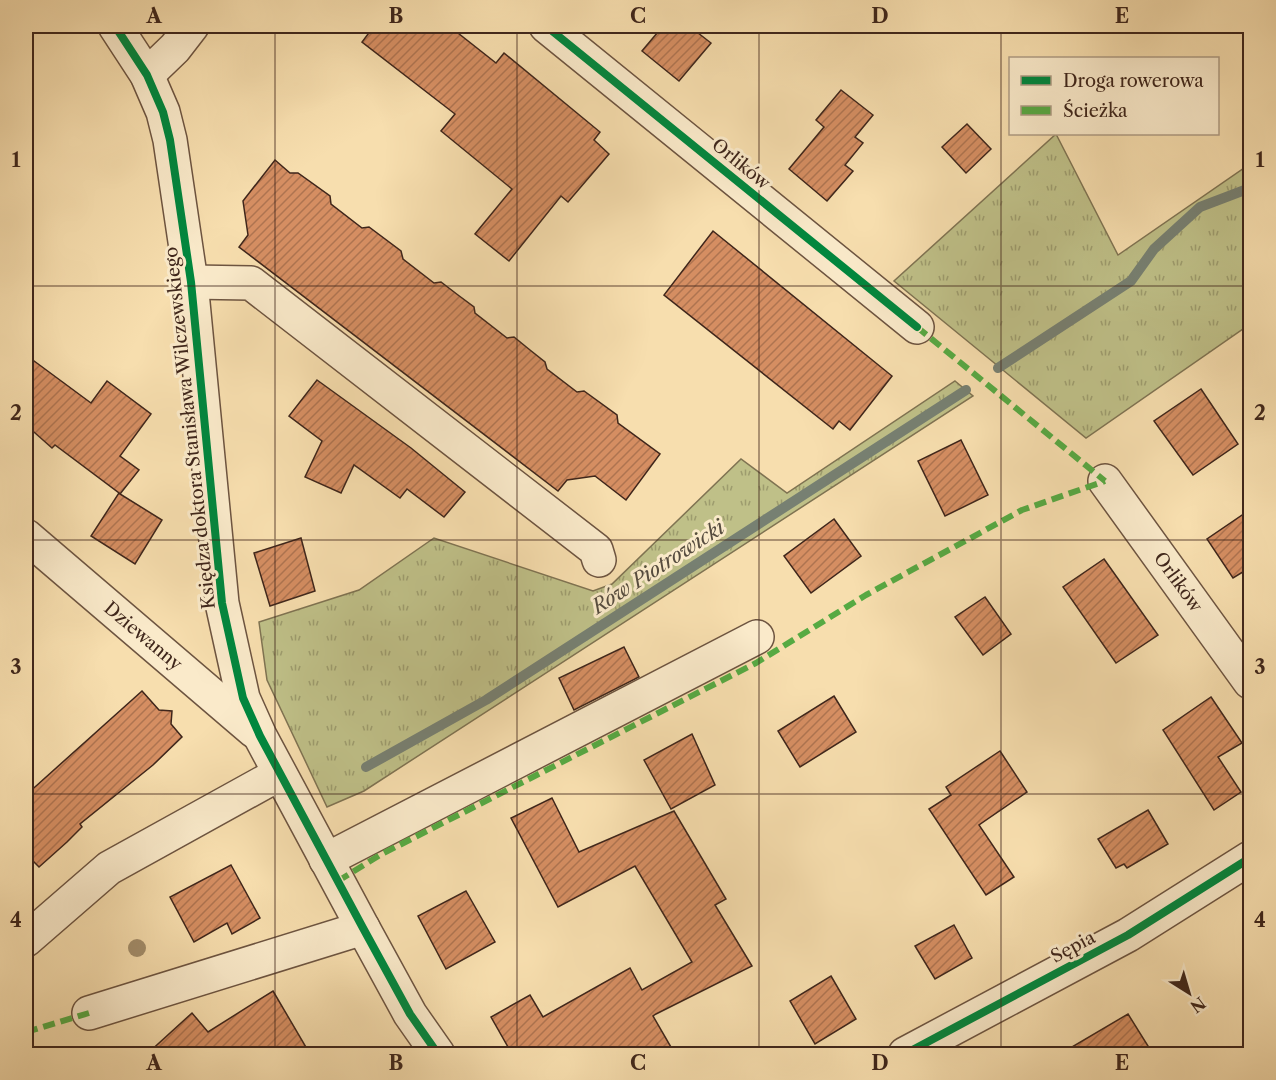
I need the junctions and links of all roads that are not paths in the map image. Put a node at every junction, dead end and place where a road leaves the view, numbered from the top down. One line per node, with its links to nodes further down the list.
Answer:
1 (115, 26): 4 (street, Księdza doktora Stanisława Wilczewskiego)
2 (192, 26): 4 (street)
3 (546, 26): 6 (street, Orlików)
4 (147, 75): 5 (street, Księdza doktora Stanisława Wilczewskiego)
5 (191, 282): 9 (street); 12 (street, Księdza doktora Stanisława Wilczewskiego)
6 (917, 327)
7 (1105, 482): 11 (street, Orlików)
8 (26, 536): 12 (street, Dziewanny)
9 (598, 560)
10 (757, 637): 15 (street)
11 (1251, 682)
12 (260, 736): 13 (street, Księdza doktora Stanisława Wilczewskiego)
13 (279, 774): 15 (street, Księdza doktora Stanisława Wilczewskiego); 17 (street)
14 (1251, 858): 20 (street, Sępia)
15 (326, 860): 16 (street, Księdza doktora Stanisława Wilczewskiego)
16 (363, 928): 18 (street); 19 (street, Księdza doktora Stanisława Wilczewskiego)
17 (26, 940)
18 (89, 1013)
19 (438, 1054)
20 (905, 1054)

